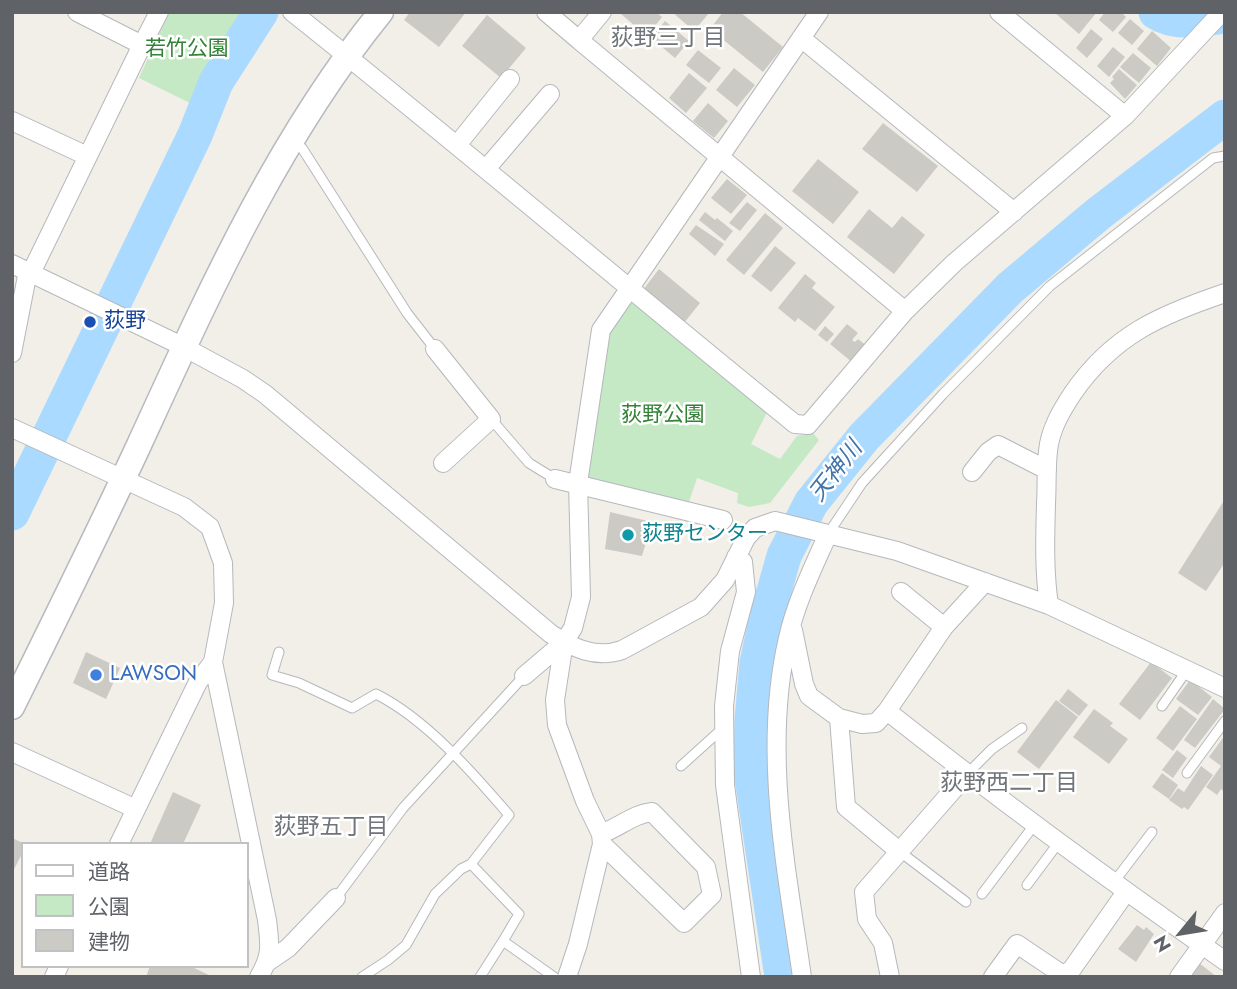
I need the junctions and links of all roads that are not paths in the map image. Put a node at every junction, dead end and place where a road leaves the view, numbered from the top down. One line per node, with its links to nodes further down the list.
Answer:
1 (77, 12): 12 (street)
2 (159, 12): 12 (street)
3 (292, 12): 13 (street)
4 (381, 12): 13 (street)
5 (546, 12): 11 (street)
6 (602, 12): 11 (street)
7 (819, 12): 10 (street)
8 (999, 12): 16 (street)
9 (1222, 12): 16 (street)
10 (801, 38): 21 (street); 24 (street)
11 (579, 40): 21 (street)
12 (142, 45): 20 (street)
13 (346, 55): 18 (street); 19 (street)
14 (510, 79): 19 (street)
15 (550, 94): 23 (street)
16 (1125, 116): 24 (street)
17 (12, 121): 20 (street)
18 (290, 142): 29 (street); 30 (lane)
19 (457, 145): 23 (street)
20 (88, 156): 25 (street)
21 (720, 156): 26 (street); 28 (street)
22 (1225, 156): 41 (lane)
23 (486, 169): 26 (street)
24 (1014, 212): 28 (street)
25 (24, 269): 29 (street); 31 (street)
26 (628, 289): 28 (street); 39 (street)
27 (1225, 293): 35 (street)
28 (905, 311)
29 (184, 347): 38 (street); 48 (street)
30 (435, 349): 32 (street)
31 (13, 356)
32 (491, 419): 34 (street); 37 (lane)
33 (12, 428): 38 (street)
34 (443, 463)
35 (1047, 470): 36 (street); 45 (street)
36 (972, 472)
37 (555, 479): 39 (street)
38 (123, 480): 50 (street); 55 (street)
39 (578, 483): 40 (street); 48 (street)
40 (723, 520)
41 (828, 534): 42 (street); 43 (street); 46 (street)
42 (736, 557): 48 (street); 59 (street)
43 (985, 582): 45 (street); 47 (street)
44 (901, 592): 47 (street)
45 (1049, 605): 51 (street)
46 (792, 623): 57 (street); 91 (street)
47 (944, 627): 56 (street)
48 (564, 642): 52 (street); 69 (street)
49 (279, 652): 62 (lane)
50 (213, 662): 66 (street); 82 (street)
51 (1187, 670): 53 (street); 54 (lane)
52 (524, 676): 62 (lane)
53 (1225, 688)
54 (1162, 706)
55 (12, 707)
56 (887, 711): 57 (street); 65 (street)
57 (839, 718): 72 (street)
58 (1225, 721): 64 (lane)
59 (724, 727): 63 (lane); 90 (street)
60 (1021, 728): 65 (lane)
61 (12, 752): 66 (street)
62 (453, 752): 73 (lane); 77 (lane)
63 (681, 766)
64 (1187, 773)
65 (967, 774): 67 (street); 72 (street)
66 (136, 809): 70 (street)
67 (1035, 824): 71 (street); 76 (lane)
68 (1152, 832): 75 (lane)
69 (602, 839): 69 (street); 89 (street)
70 (120, 842)
71 (1059, 842): 74 (lane); 75 (street)
72 (899, 851): 78 (lane); 92 (street)
73 (471, 864): 80 (lane); 86 (lane)
74 (1027, 886)
75 (1120, 887): 81 (street); 84 (street)
76 (982, 894)
77 (336, 898): 82 (street)
78 (966, 902)
79 (1225, 913): 81 (street)
80 (503, 941): 87 (lane); 88 (lane)
81 (1202, 945): 83 (street); 94 (street)
82 (268, 961): 85 (street)
83 (1225, 961)
84 (1062, 976): 93 (street)
85 (259, 977)
86 (362, 977)
87 (480, 977)
88 (554, 977)
89 (567, 977)
90 (751, 977)
91 (802, 977)
92 (890, 977)
93 (993, 977)
94 (1178, 977)

